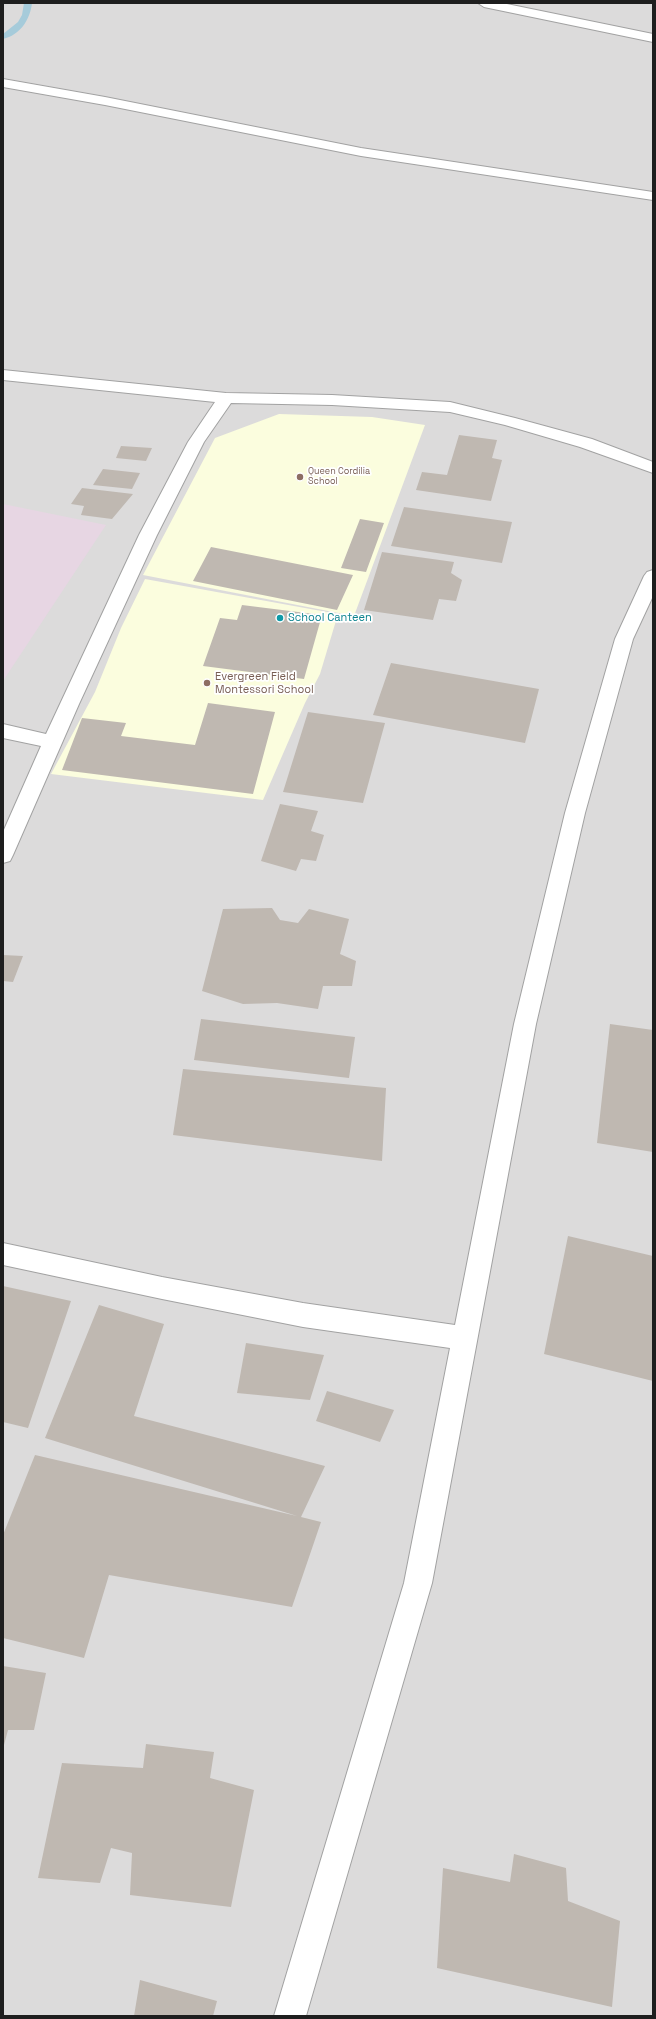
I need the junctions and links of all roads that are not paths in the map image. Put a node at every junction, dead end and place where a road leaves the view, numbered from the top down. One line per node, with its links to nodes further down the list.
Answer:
1 (484, 3): 2 (street)
2 (653, 38)
3 (3, 83): 4 (street)
4 (653, 196)
5 (3, 375): 6 (street)
6 (226, 398): 7 (street); 10 (street)
7 (653, 468)
8 (653, 576): 13 (street)
9 (3, 731): 10 (street)
10 (53, 742): 11 (street)
11 (3, 855)
12 (3, 1254): 13 (street)
13 (464, 1338): 14 (street)
14 (290, 2016)

